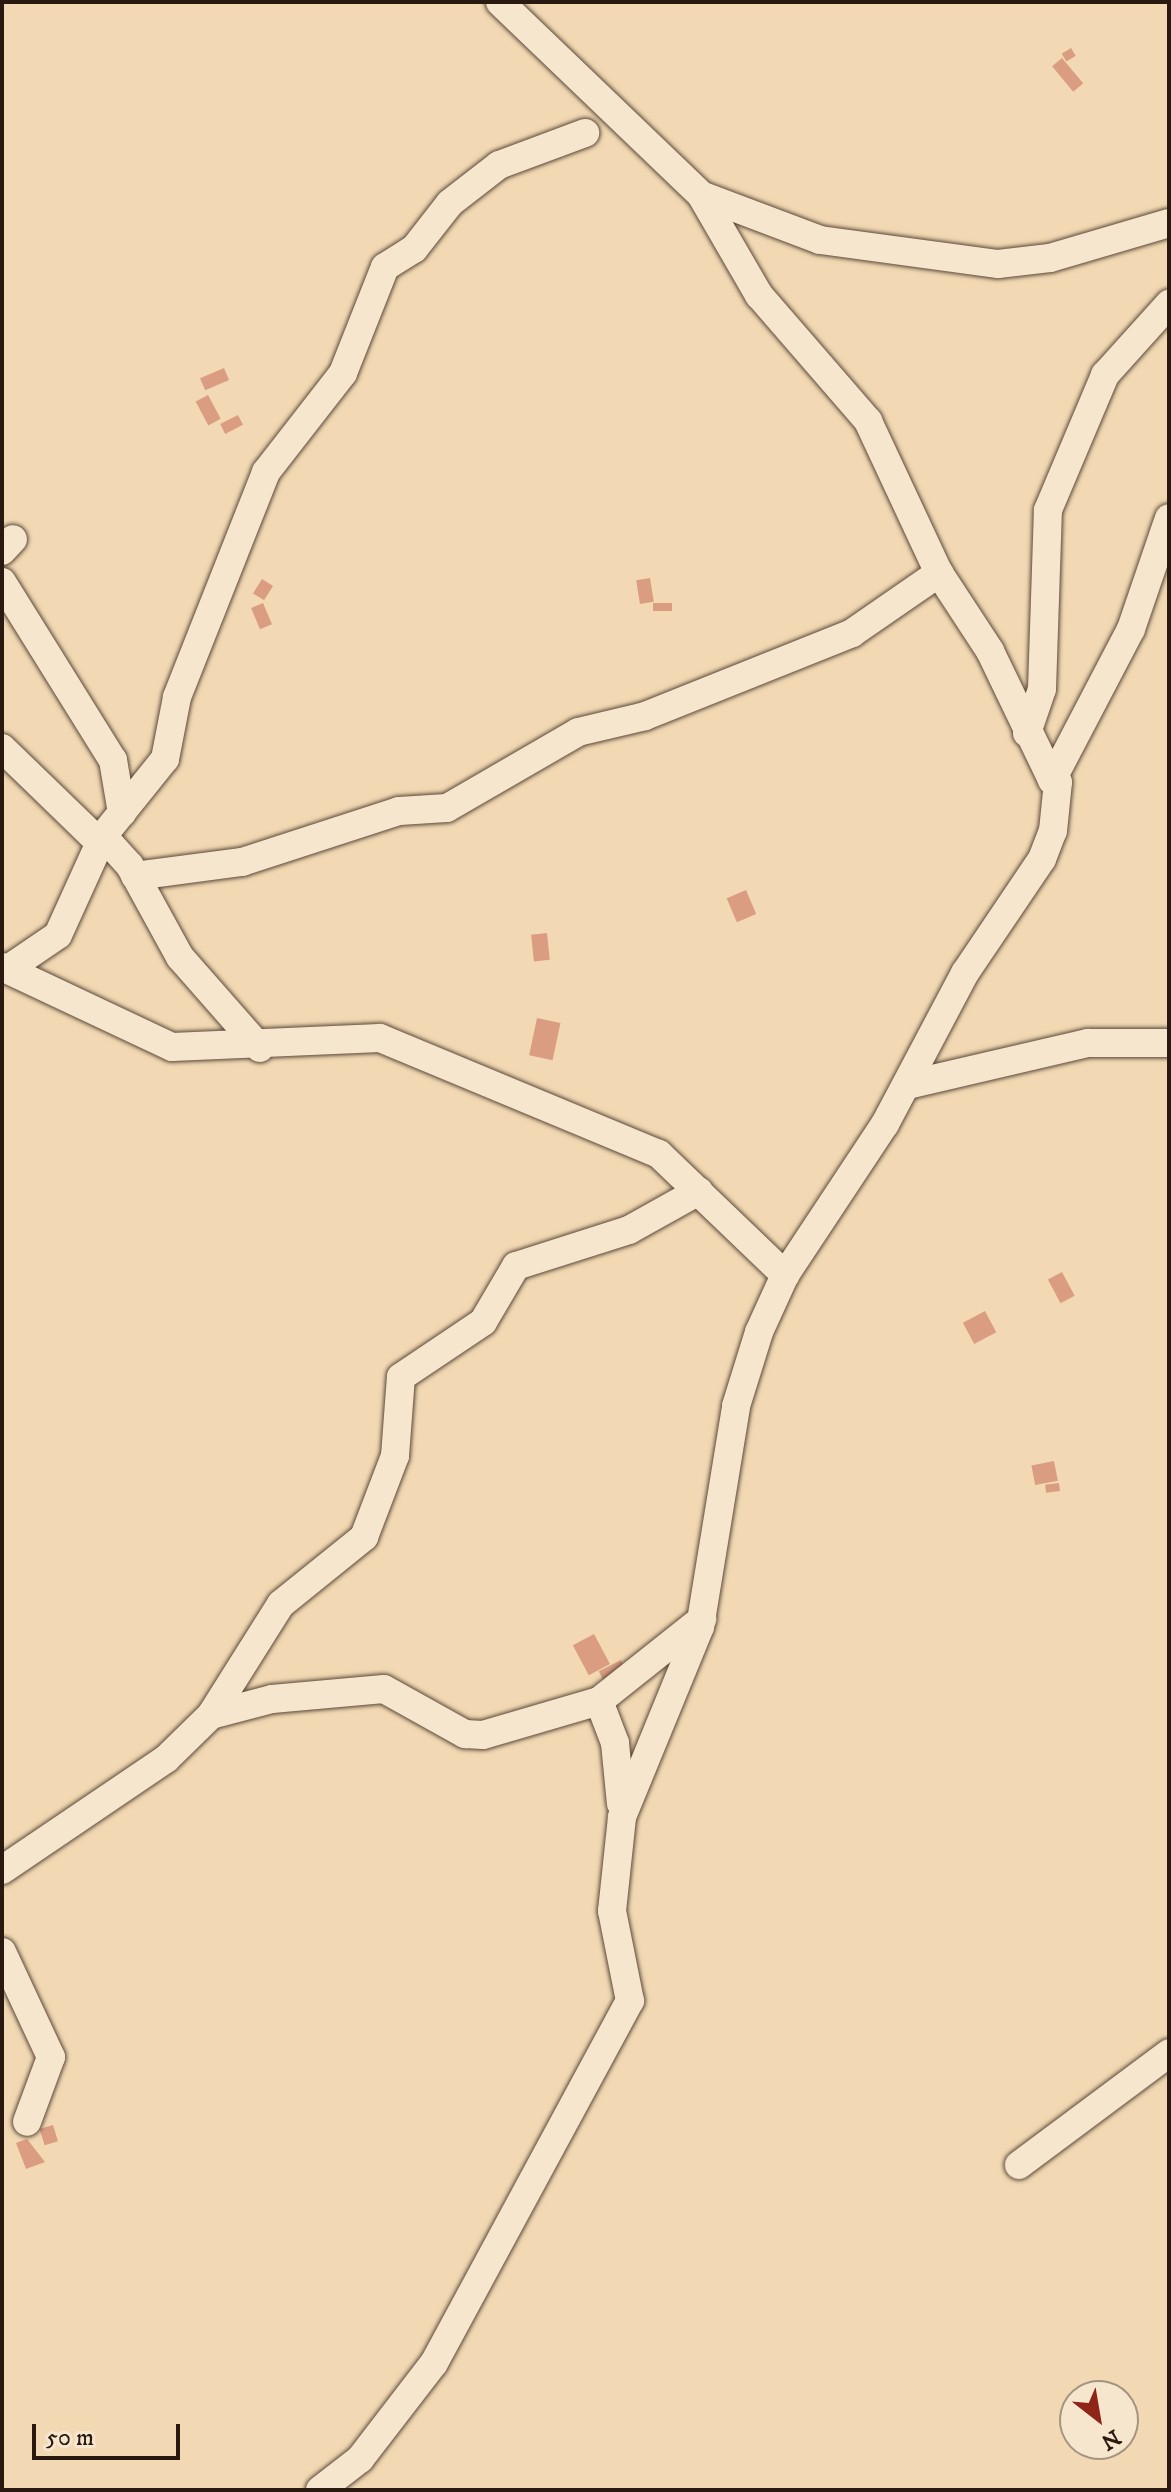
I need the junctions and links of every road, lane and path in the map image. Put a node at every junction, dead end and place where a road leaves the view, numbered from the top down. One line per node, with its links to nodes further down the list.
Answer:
1 (500, 2): 3 (street)
2 (585, 133): 12 (street)
3 (701, 195): 4 (street); 7 (street)
4 (1169, 223)
5 (1169, 304): 9 (street)
6 (1169, 518): 11 (street)
7 (939, 573): 9 (street); 14 (street)
8 (2, 582): 12 (street)
9 (1027, 733): 11 (street)
10 (2, 748): 13 (street)
11 (1052, 780): 18 (street)
12 (122, 813): 13 (street)
13 (102, 839): 14 (street); 15 (street)
14 (135, 876): 17 (street)
15 (5, 968): 17 (street)
16 (1169, 1043): 18 (street)
17 (260, 1048): 19 (street)
18 (907, 1085): 20 (street)
19 (699, 1191): 20 (street); 23 (street)
20 (785, 1275): 21 (street)
21 (702, 1619): 22 (street); 24 (street)
22 (599, 1701): 23 (street); 24 (street)
23 (211, 1715): 25 (street)
24 (622, 1817): 30 (street)
25 (2, 1870)
26 (2, 1952): 28 (street)
27 (1169, 2053): 29 (street)
28 (27, 2122)
29 (1019, 2165)
30 (320, 2490)

